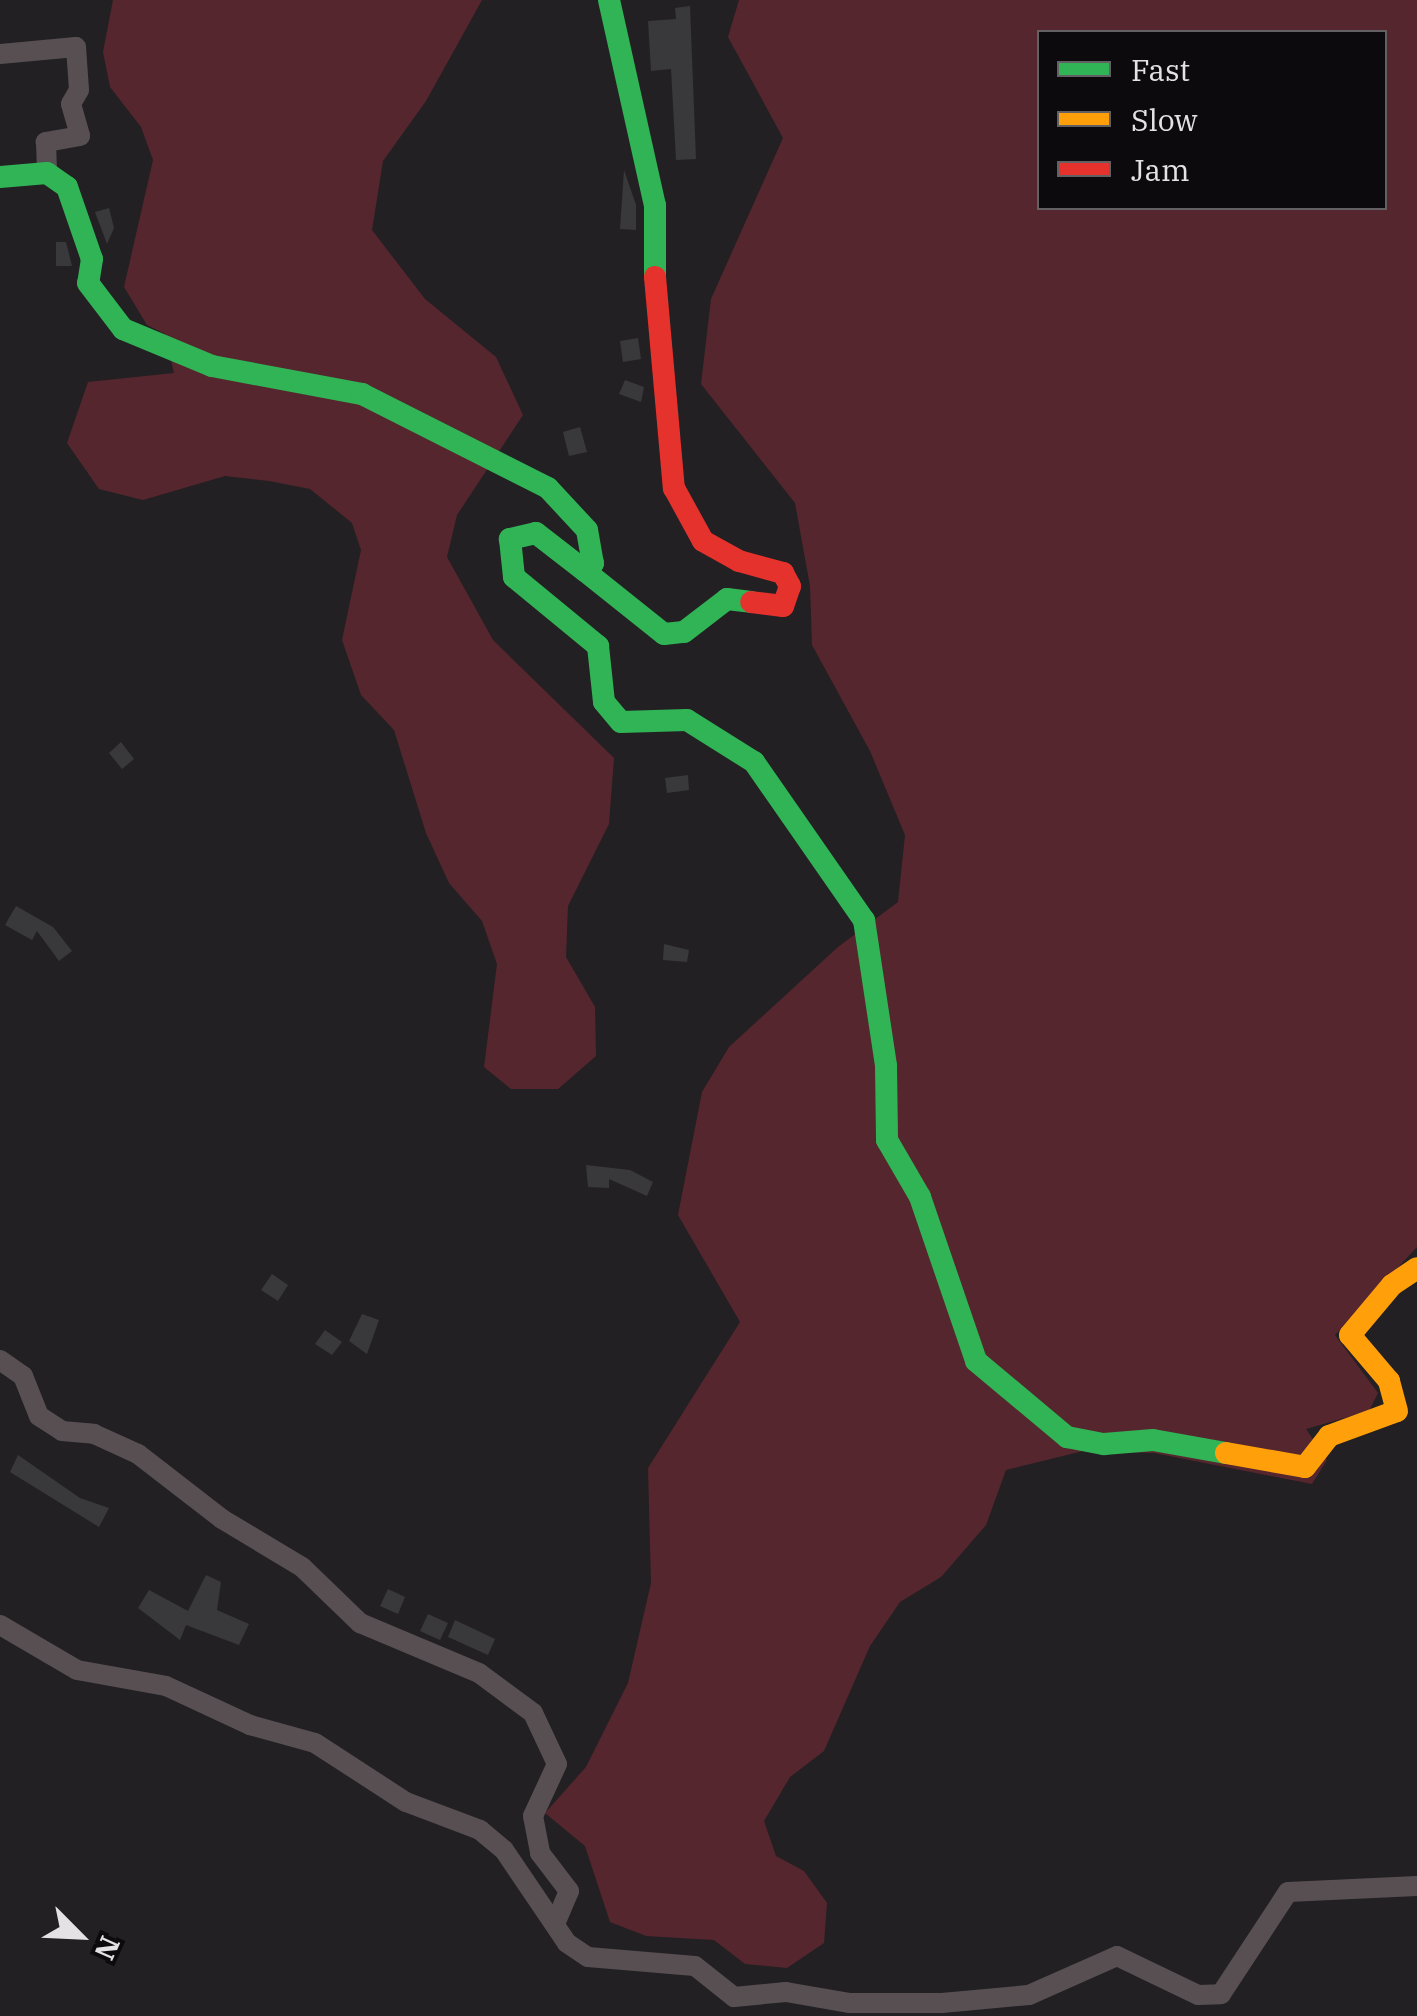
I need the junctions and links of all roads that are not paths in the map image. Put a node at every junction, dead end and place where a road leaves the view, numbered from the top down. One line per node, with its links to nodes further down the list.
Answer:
1 (609, 0): 5 (street)
2 (0, 54): 3 (street)
3 (47, 173): 4 (street); 5 (street)
4 (0, 177)
5 (585, 571): 6 (street)
6 (1417, 1268)
7 (0, 1360): 10 (street)
8 (0, 1625): 10 (street)
9 (1417, 1886): 10 (street)
10 (555, 1924)

